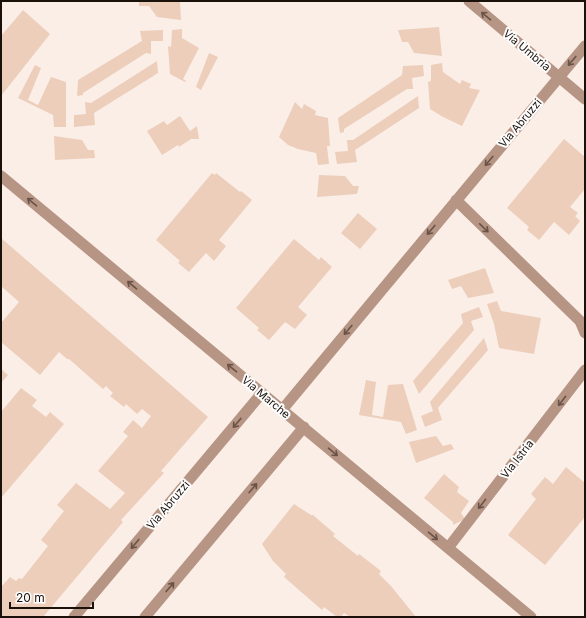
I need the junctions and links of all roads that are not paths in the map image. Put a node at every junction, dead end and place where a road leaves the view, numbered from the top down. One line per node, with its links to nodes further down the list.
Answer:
1 (469, 1): 3 (street, Via Umbria, one-way to 1)
2 (585, 46): 3 (street, Via Abruzzi, one-way to 3)
3 (559, 77): 4 (street, Via Umbria); 6 (street, Via Abruzzi, one-way to 6)
4 (585, 99)
5 (1, 176): 9 (street, Via Marche, one-way to 5)
6 (456, 200): 7 (street, one-way to 7); 10 (street, Via Abruzzi, one-way to 10)
7 (585, 333)
8 (585, 370): 12 (street, Via Istria, one-way to 12)
9 (262, 393): 10 (street, Via Marche); 13 (street, Via Abruzzi, one-way to 13)
10 (282, 410): 11 (street, Via Marche)
11 (304, 428): 12 (street, Via Marche, one-way to 12); 14 (street, one-way to 11)
12 (448, 548): 15 (street, Via Marche)
13 (74, 617)
14 (145, 617)
15 (531, 617)

